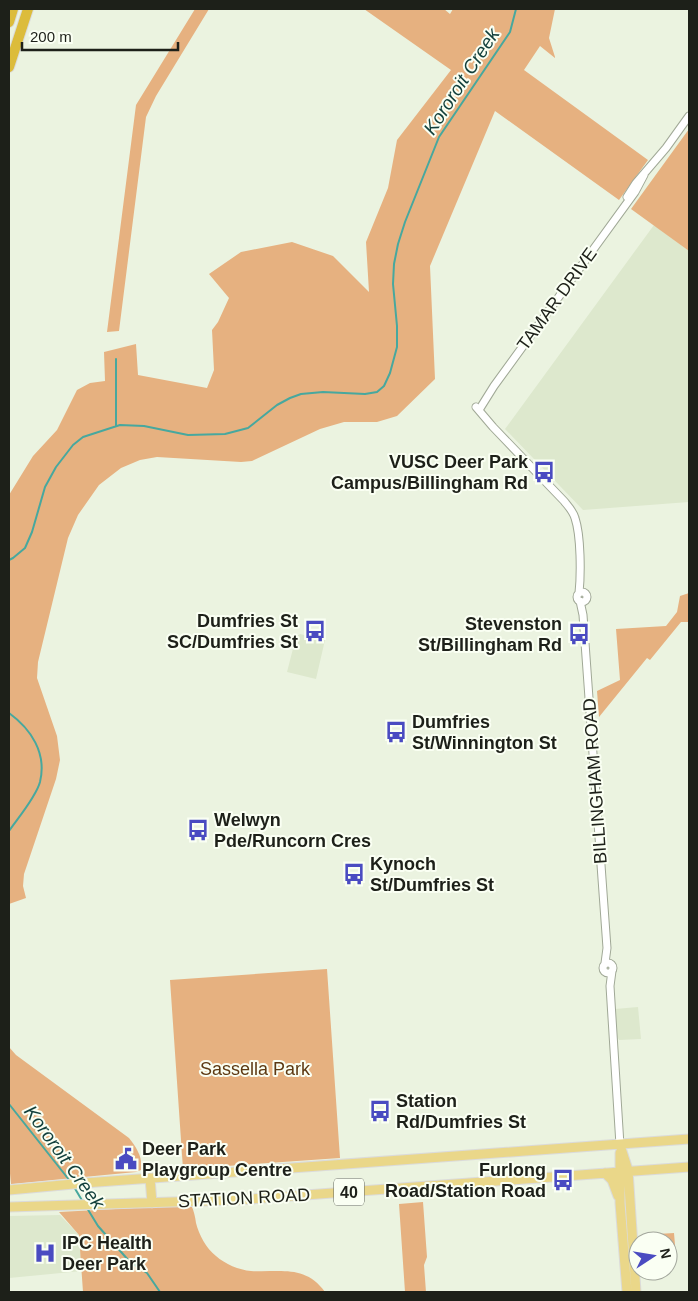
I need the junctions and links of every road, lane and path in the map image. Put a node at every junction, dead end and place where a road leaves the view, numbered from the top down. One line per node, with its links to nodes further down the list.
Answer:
1 (13, 9): 3 (highway)
2 (28, 9): 4 (highway)
3 (9, 22)
4 (9, 67)
5 (689, 116): 6 (street, TAMAR DRIVE)
6 (582, 593): 8 (street, BILLINGHAM ROAD)
7 (689, 1139): 8 (main road, STATION ROAD / 40)
8 (620, 1145): 10 (main road); 12 (main road, STATION ROAD / 40)
9 (689, 1167): 10 (main road, STATION ROAD / 40)
10 (624, 1171): 11 (main road, STATION ROAD / 40); 15 (main road); 18 (main road)
11 (605, 1173): 14 (main road, STATION ROAD / 40); 15 (main road)
12 (150, 1178): 13 (main road, STATION ROAD / 40); 14 (main road)
13 (9, 1190)
14 (152, 1203): 16 (main road, STATION ROAD / 40)
15 (620, 1203): 17 (main road)
16 (9, 1207)
17 (626, 1292)
18 (636, 1292)

